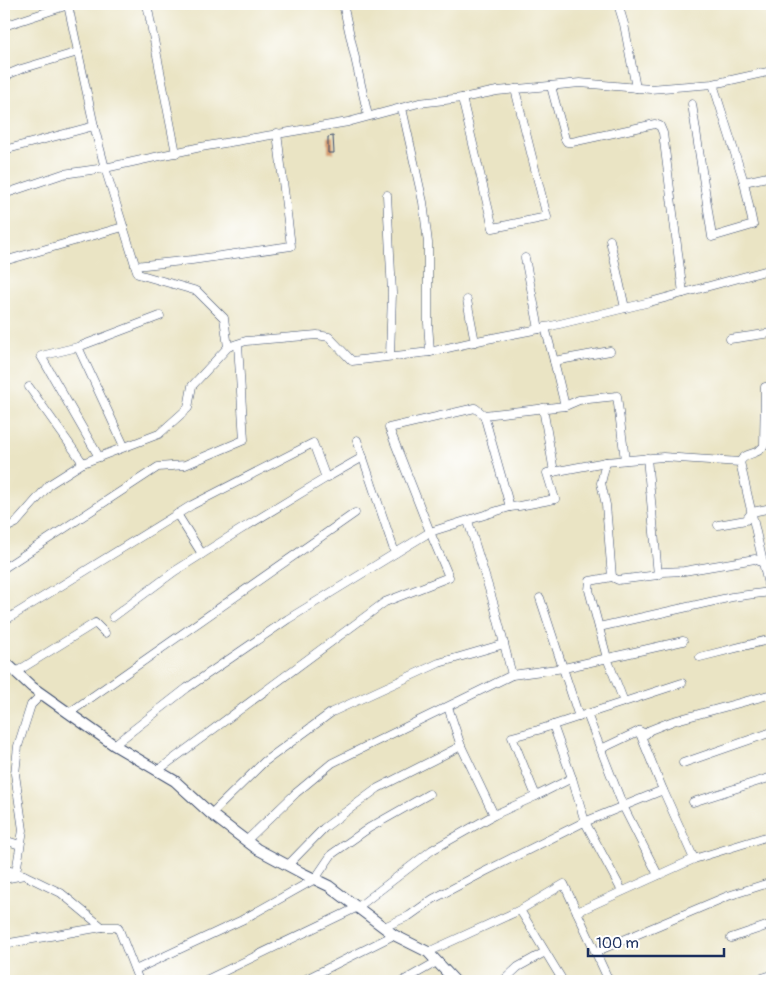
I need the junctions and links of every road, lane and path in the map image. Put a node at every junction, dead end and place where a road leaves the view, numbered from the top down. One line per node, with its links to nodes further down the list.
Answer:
1 (68, 4): 5 (street); 6 (street)
2 (147, 4): 20 (street)
3 (343, 4): 16 (street)
4 (618, 4): 11 (street)
5 (4, 26)
6 (78, 52): 8 (street); 17 (street)
7 (772, 71): 9 (street)
8 (4, 80)
9 (712, 84): 11 (street); 23 (street)
10 (551, 86): 11 (street); 12 (street); 32 (street)
11 (636, 88)
12 (515, 89): 13 (street); 13 (street)
13 (462, 98): 15 (street)
14 (692, 104): 23 (street)
15 (402, 108): 16 (street); 44 (street)
16 (368, 116): 18 (street)
17 (94, 126): 19 (street); 21 (street)
18 (277, 133): 20 (street); 30 (street)
19 (4, 150)
20 (176, 153): 21 (street)
21 (105, 168): 24 (street); 26 (street)
22 (772, 176): 23 (street)
23 (744, 182)
24 (4, 194)
25 (387, 196): 45 (street)
26 (123, 227): 29 (street); 30 (street)
27 (610, 240): 34 (street)
28 (525, 258): 36 (street)
29 (4, 261)
30 (135, 266): 42 (street)
31 (772, 269): 32 (street)
32 (683, 293): 34 (street)
33 (467, 300): 39 (street)
34 (625, 308): 36 (street)
35 (160, 316): 41 (street)
36 (542, 328): 39 (street); 46 (street)
37 (772, 333): 38 (street)
38 (730, 339)
39 (475, 342): 44 (street)
40 (238, 344): 42 (street); 45 (street); 75 (street)
41 (78, 347): 54 (street); 55 (street)
42 (228, 347): 54 (street)
43 (610, 350): 46 (street)
44 (430, 352): 45 (street)
45 (390, 356)
46 (554, 361): 49 (street)
47 (772, 385): 53 (street)
48 (29, 387): 61 (street)
49 (564, 406): 50 (street); 58 (street)
50 (543, 408): 51 (street); 62 (street)
51 (484, 415): 64 (street); 72 (street)
52 (357, 440): 56 (street)
53 (768, 445): 60 (street)
54 (124, 446): 55 (street)
55 (98, 457): 61 (street)
56 (363, 457): 63 (street); 73 (street)
57 (647, 458): 58 (street); 60 (street); 77 (street)
58 (626, 460): 59 (street)
59 (606, 462): 62 (street); 78 (street)
60 (740, 462): 66 (street)
61 (83, 463): 71 (street)
62 (554, 472): 64 (street)
63 (326, 478): 68 (street); 74 (street)
64 (510, 507): 69 (street)
65 (772, 508): 66 (street)
66 (752, 512): 70 (street); 76 (street)
67 (355, 513): 100 (street)
68 (177, 514): 74 (street); 83 (street)
69 (468, 521): 72 (street); 88 (street)
70 (718, 525)
71 (4, 529)
72 (430, 532): 73 (street); 109 (street)
73 (395, 553): 105 (street)
74 (202, 554): 82 (street)
75 (4, 568)
76 (767, 568): 77 (street); 79 (street)
77 (658, 575): 78 (street)
78 (612, 577): 84 (street)
79 (770, 592): 81 (street); 84 (street)
80 (540, 598): 92 (street)
81 (772, 602)
82 (113, 617)
83 (4, 621)
84 (599, 627): 90 (street)
85 (106, 633): 93 (street)
86 (772, 639): 89 (street)
87 (683, 641): 90 (street)
88 (504, 644): 94 (street); 117 (street)
89 (700, 657)
90 (607, 658): 92 (street); 98 (street)
91 (4, 661): 93 (street)
92 (564, 668): 94 (street); 101 (street)
93 (16, 672): 96 (street)
94 (512, 675): 99 (street)
95 (682, 683): 98 (street)
96 (42, 694): 100 (street); 123 (street)
97 (772, 694): 103 (street)
98 (624, 702): 101 (street)
99 (448, 706): 106 (street); 122 (street)
100 (69, 713): 105 (street)
101 (583, 715): 102 (street); 107 (street)
102 (553, 725): 111 (street); 114 (street)
103 (639, 731): 107 (street); 112 (street)
104 (772, 732): 108 (street)
105 (114, 745): 109 (street)
106 (461, 746): 118 (street); 125 (street)
107 (601, 749): 116 (street)
108 (683, 763)
109 (157, 771): 117 (street)
110 (772, 777): 115 (street)
111 (572, 778): 114 (street); 119 (street)
112 (663, 790): 116 (street); 124 (street)
113 (428, 794): 130 (street)
114 (536, 796): 118 (street)
115 (693, 802)
116 (623, 806): 119 (street); 128 (street)
117 (211, 814): 122 (street)
118 (494, 815): 133 (street)
119 (585, 822): 132 (street); 138 (street)
120 (772, 835): 124 (street)
121 (4, 840): 123 (street)
122 (246, 841): 125 (street)
123 (20, 845): 127 (street)
124 (694, 859): 128 (street)
125 (288, 866): 130 (street)
126 (4, 869): 127 (street)
127 (20, 874): 129 (street); 137 (street)
128 (658, 875): 132 (street)
129 (4, 879)
130 (314, 879): 133 (street); 145 (street)
131 (772, 882): 143 (street)
132 (622, 891): 135 (street)
133 (358, 907): 138 (street); 149 (street)
134 (520, 910): 135 (street); 142 (street); 144 (street)
135 (577, 912): 143 (street)
136 (772, 924): 140 (street)
137 (102, 926): 141 (street); 145 (street)
138 (384, 927): 139 (street)
139 (394, 935): 144 (street); 150 (street)
140 (731, 938)
141 (4, 944)
142 (545, 952): 153 (street); 154 (street)
143 (595, 952): 155 (street)
144 (432, 956): 151 (street); 152 (street)
145 (135, 970): 148 (street)
146 (772, 975): 147 (street)
147 (757, 980)
148 (139, 981)
149 (204, 981)
150 (302, 981)
151 (403, 981)
152 (455, 981)
153 (503, 981)
154 (563, 981)
155 (609, 981)

